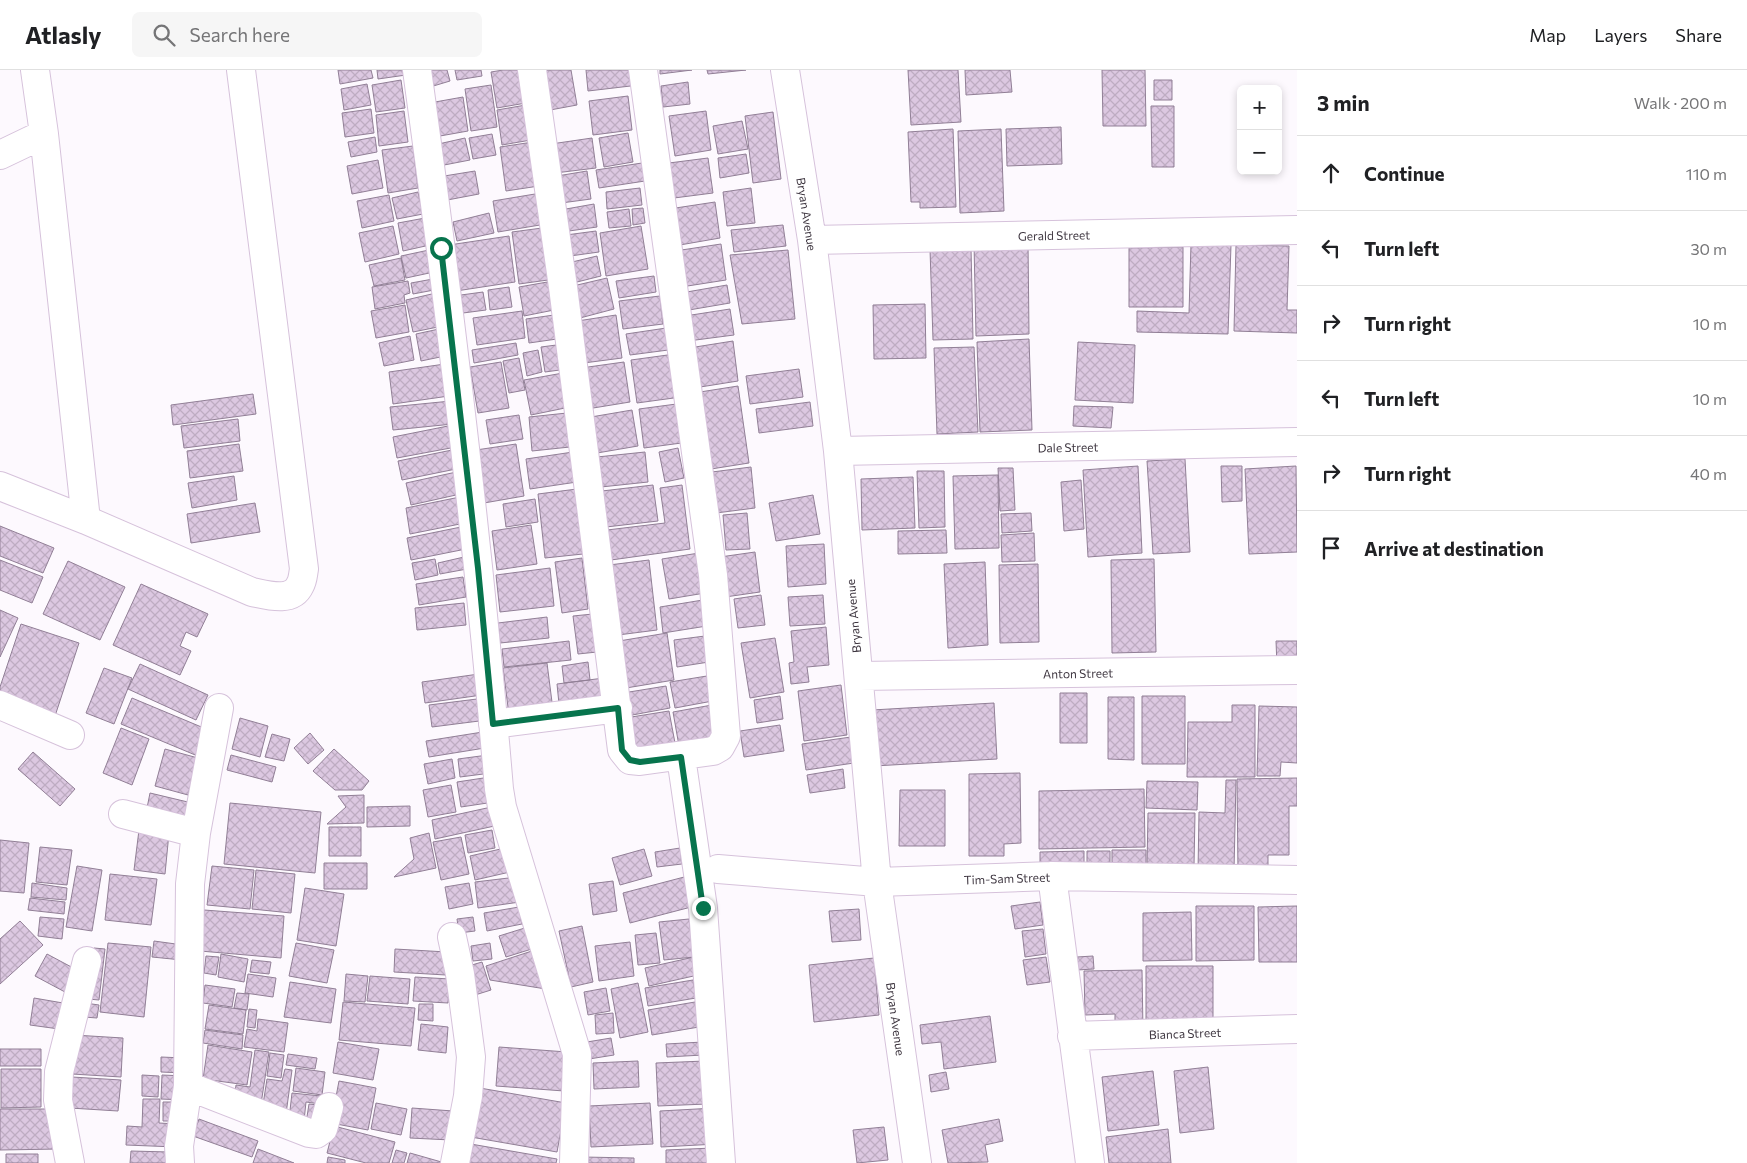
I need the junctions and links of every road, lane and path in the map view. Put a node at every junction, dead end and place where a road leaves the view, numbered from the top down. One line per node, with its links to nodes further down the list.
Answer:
1 (35, 70): 7 (street)
2 (242, 70): 14 (street)
3 (417, 70): 20 (street)
4 (532, 70): 19 (street)
5 (643, 70): 22 (street)
6 (785, 70): 10 (street, Bryan Avenue)
7 (44, 134): 8 (street); 14 (street)
8 (0, 155)
9 (1297, 230): 10 (street, Gerald Street)
10 (812, 240): 12 (street, Bryan Avenue)
11 (1297, 442): 12 (street, Dale Street)
12 (838, 451): 16 (street, Bryan Avenue)
13 (0, 486): 14 (street)
14 (86, 520)
15 (1297, 670): 16 (street, Anton Street)
16 (859, 676): 28 (street, Bryan Avenue)
17 (0, 705): 21 (street)
18 (219, 708): 24 (street)
19 (618, 708): 20 (street); 22 (street)
20 (493, 724): 38 (street)
21 (70, 735)
22 (681, 757): 39 (street)
23 (122, 814): 24 (street)
24 (196, 833): 33 (street)
25 (718, 869): 28 (street, Tim-Sam Street)
26 (1052, 876): 27 (street, Tim-Sam Street); 28 (street, Tim-Sam Street); 32 (street)
27 (1297, 880)
28 (876, 882): 40 (street, Bryan Avenue)
29 (452, 938): 37 (street)
30 (87, 961): 35 (street)
31 (1297, 1029): 32 (street, Bianca Street)
32 (1072, 1036): 41 (street)
33 (188, 1086): 34 (street); 36 (street)
34 (329, 1107)
35 (70, 1163)
36 (180, 1163)
37 (455, 1163)
38 (574, 1163)
39 (720, 1163)
40 (917, 1163)
41 (1090, 1163)

